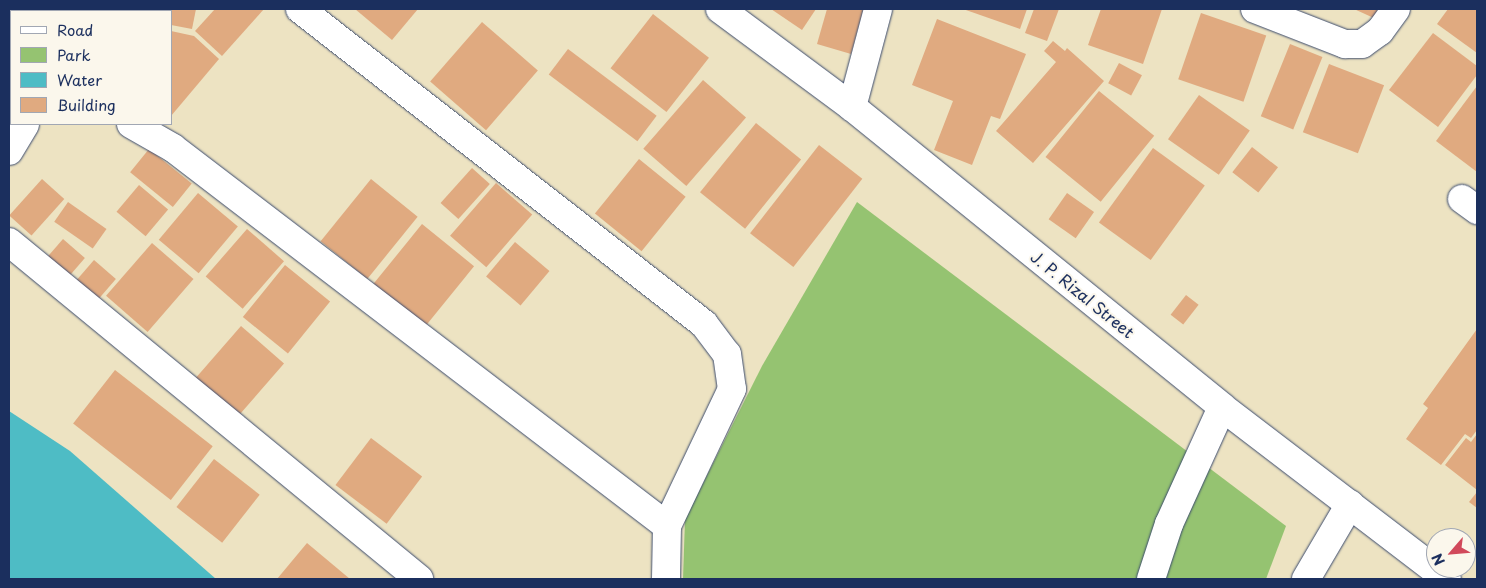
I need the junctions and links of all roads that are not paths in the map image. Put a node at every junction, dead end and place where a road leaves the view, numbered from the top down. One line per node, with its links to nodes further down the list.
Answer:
1 (300, 9): 13 (street)
2 (720, 9): 6 (street, J. P. Rizal Street)
3 (878, 9): 6 (street)
4 (1255, 9): 5 (street)
5 (1396, 9)
6 (852, 107): 11 (street, J. P. Rizal Street)
7 (24, 125): 9 (street)
8 (133, 125): 13 (street)
9 (9, 151)
10 (9, 242): 14 (street)
11 (1222, 407): 12 (street, J. P. Rizal Street); 16 (street)
12 (1350, 504): 17 (street); 18 (street, J. P. Rizal Street)
13 (667, 526): 15 (street)
14 (419, 579)
15 (666, 579)
16 (1151, 579)
17 (1306, 579)
18 (1447, 579)

